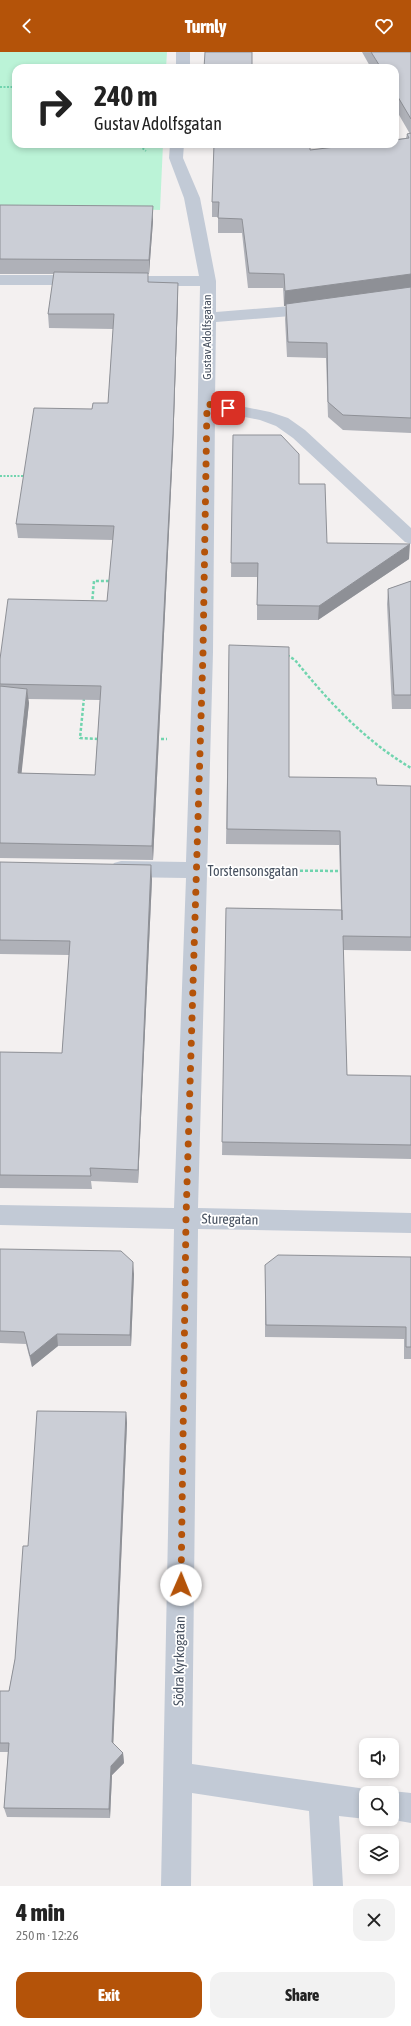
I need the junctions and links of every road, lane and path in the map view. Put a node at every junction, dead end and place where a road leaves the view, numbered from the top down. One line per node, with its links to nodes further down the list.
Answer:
1 (183, 52): 2 (street)
2 (182, 64)
3 (0, 87): 4 (path)
4 (12, 87)
5 (177, 148): 7 (street, Gustav Adolfsgatan)
6 (0, 280): 7 (street)
7 (208, 282): 9 (street, Gustav Adolfsgatan)
8 (328, 308): 9 (street)
9 (207, 318): 10 (street, Gustav Adolfsgatan)
10 (207, 404): 13 (street); 20 (street, Södra Kyrkogatan)
11 (0, 476): 12 (path)
12 (32, 476)
13 (411, 538)
14 (118, 581): 15 (path)
15 (92, 605)
16 (285, 654): 21 (path)
17 (84, 691): 18 (path)
18 (104, 739)
19 (152, 739): 20 (path)
20 (199, 740): 23 (street, Södra Kyrkogatan)
21 (411, 768)
22 (101, 868): 23 (street, Torstensonsgatan)
23 (196, 870): 24 (path, Torstensonsgatan); 26 (street, Södra Kyrkogatan)
24 (347, 871)
25 (0, 1215): 26 (street, Sturegatan)
26 (186, 1218): 27 (street, Sturegatan); 28 (street, Södra Kyrkogatan)
27 (411, 1223)
28 (178, 1776): 29 (street); 33 (street, Södra Kyrkogatan)
29 (323, 1799): 30 (street); 34 (street)
30 (359, 1803)
31 (399, 1807): 32 (street)
32 (411, 1808)
33 (176, 1886)
34 (328, 1886)

